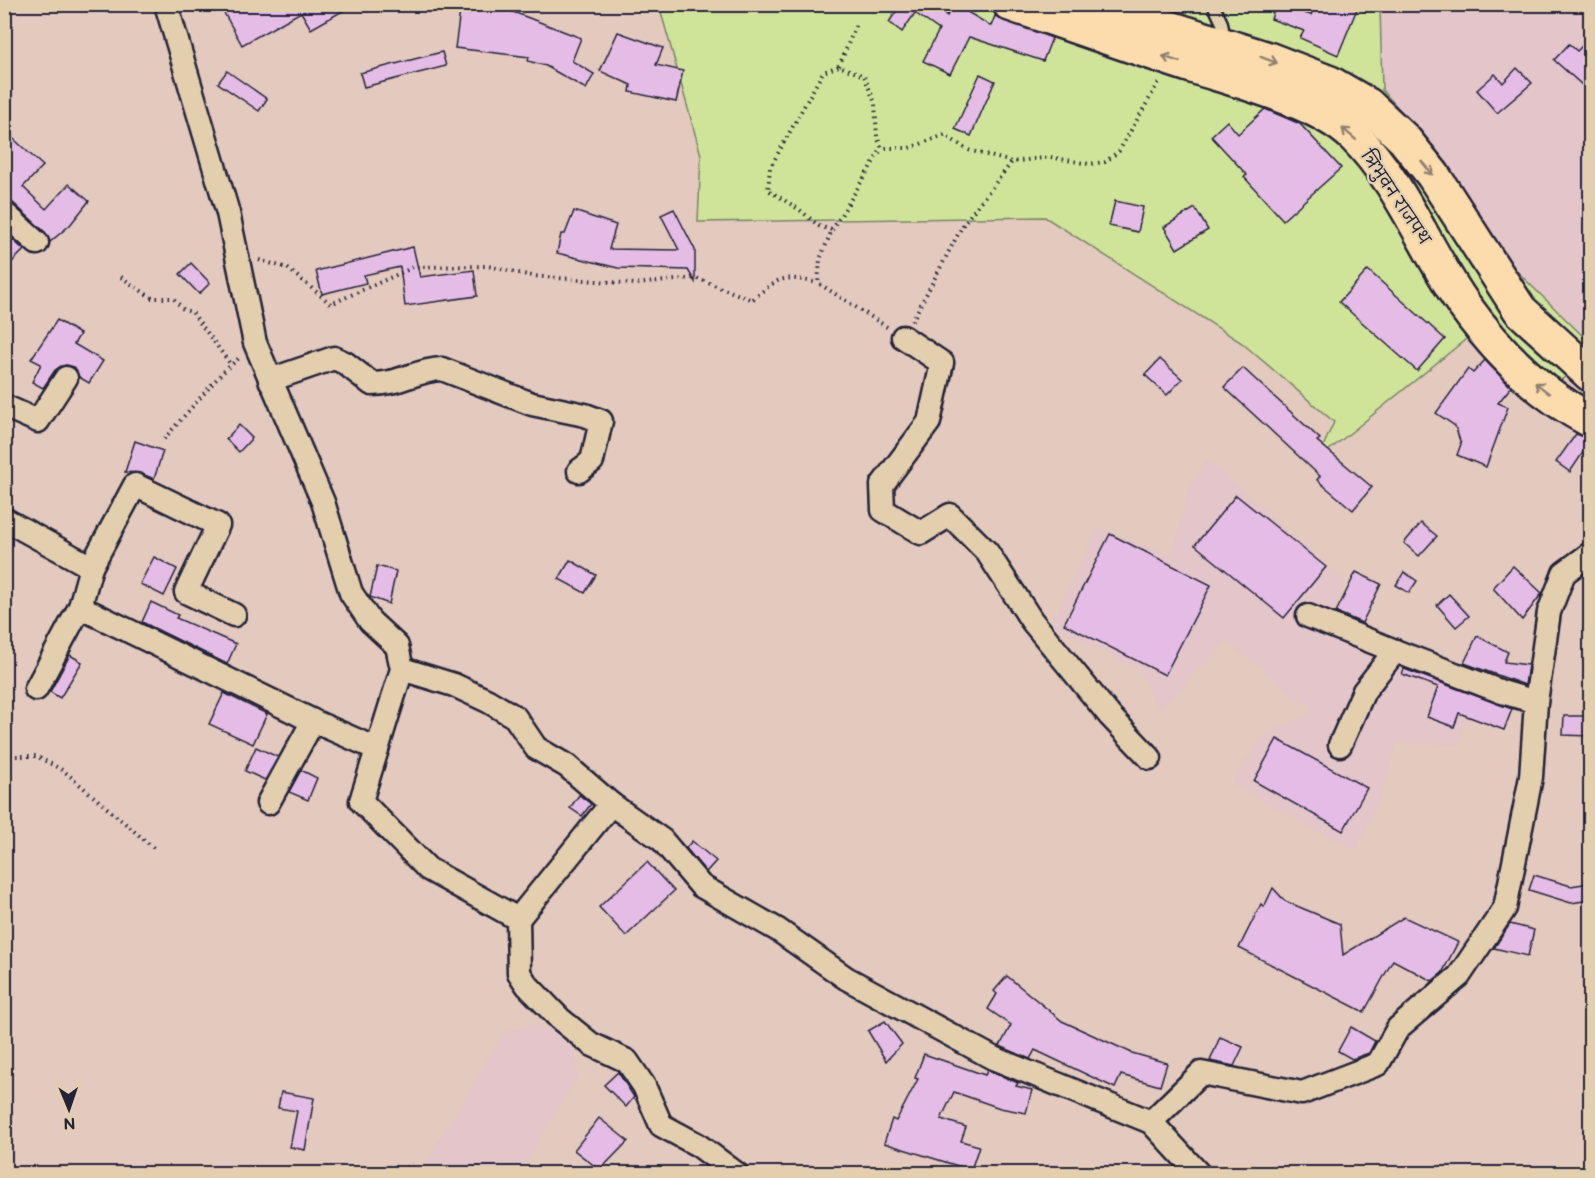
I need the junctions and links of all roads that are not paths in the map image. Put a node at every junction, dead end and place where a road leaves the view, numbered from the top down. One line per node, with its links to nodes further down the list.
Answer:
1 (166, 4): 11 (street)
2 (1010, 4): 5 (highway, त्रिभुवन राजपथ, one-way to 2)
3 (1094, 4): 5 (highway, त्रिभुवन राजपथ)
4 (1213, 4): 5 (lane)
5 (1220, 60): 9 (highway, त्रिभुवन राजपथ, one-way to 9); 13 (highway, त्रिभुवन राजपथ, one-way to 5)
6 (4, 213): 7 (street)
7 (37, 243)
8 (903, 337): 28 (street)
9 (1590, 374)
10 (66, 378): 12 (street)
11 (270, 380): 14 (street); 22 (street)
12 (4, 405)
13 (1590, 420)
14 (579, 471)
15 (4, 519): 17 (street)
16 (1590, 554): 24 (street)
17 (91, 567): 18 (street); 19 (street)
18 (80, 607): 23 (street); 25 (street)
19 (234, 615)
20 (1308, 616): 21 (street)
21 (1395, 651): 24 (street); 26 (street)
22 (402, 669): 27 (street); 30 (street)
23 (36, 689)
24 (1536, 702): 32 (street)
25 (313, 721): 27 (street); 29 (street)
26 (1340, 745)
27 (376, 749): 31 (street)
28 (1150, 758)
29 (268, 802)
30 (611, 804): 31 (street); 32 (street)
31 (518, 920): 33 (street)
32 (1151, 1122): 34 (street)
33 (736, 1173)
34 (1199, 1173)

